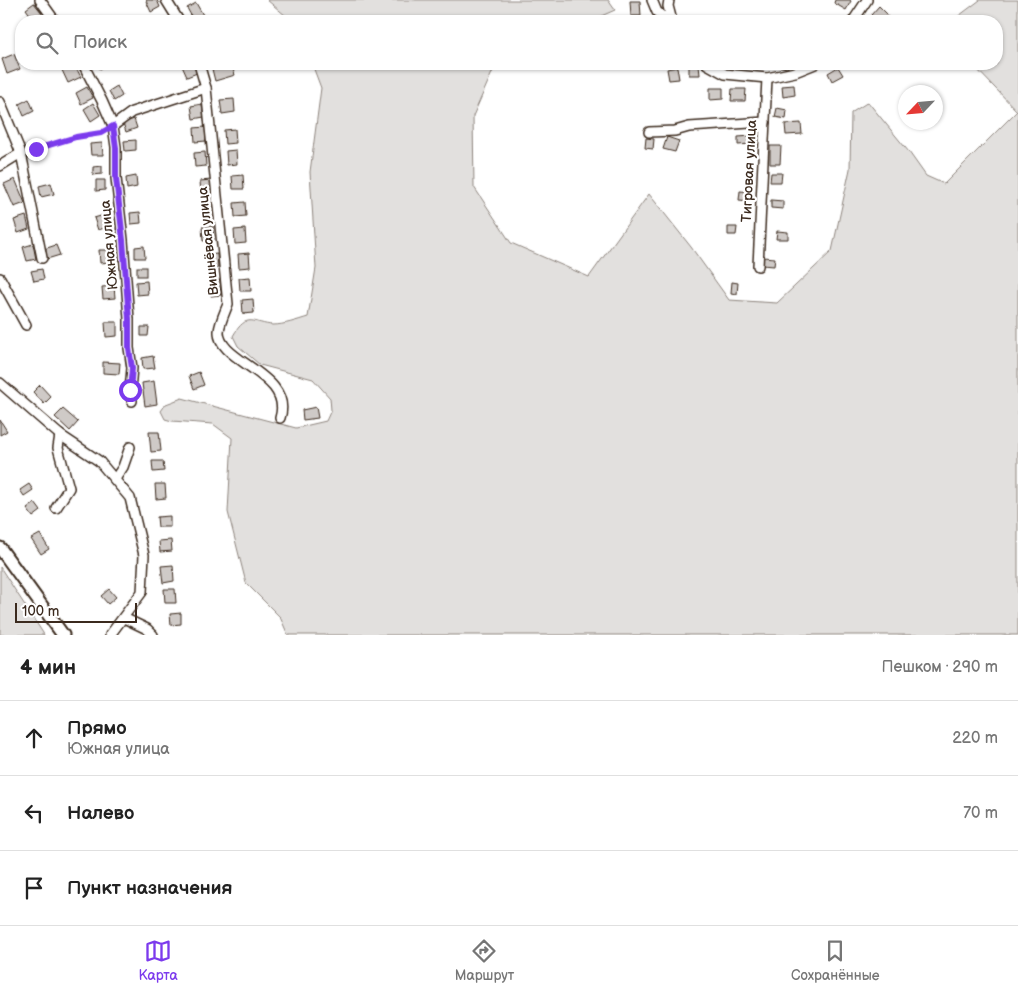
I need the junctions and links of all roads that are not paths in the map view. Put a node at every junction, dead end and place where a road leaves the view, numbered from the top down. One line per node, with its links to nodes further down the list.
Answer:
1 (40, 0): 6 (street)
2 (166, 0): 7 (street)
3 (652, 0): 8 (street)
4 (669, 0): 9 (street)
5 (867, 0): 10 (street)
6 (51, 15)
7 (175, 15)
8 (662, 15)
9 (670, 15)
10 (857, 15)
11 (87, 70): 19 (street, Южная улица)
12 (201, 70): 16 (street, Вишнёвая улица)
13 (718, 70): 15 (street)
14 (800, 70): 15 (street)
15 (767, 78): 18 (street, Тигровая улица)
16 (206, 88): 19 (street); 29 (street, Вишнёвая улица)
17 (0, 102): 21 (street)
18 (765, 122): 20 (street); 24 (street, Тигровая улица)
19 (113, 126): 28 (street, Южная улица)
20 (649, 132)
21 (20, 153): 22 (street); 23 (street)
22 (0, 166)
23 (42, 258)
24 (758, 266)
25 (0, 278): 26 (street)
26 (26, 325)
27 (0, 383): 30 (street)
28 (132, 401)
29 (280, 418)
30 (60, 435): 32 (street); 33 (street)
31 (130, 447): 32 (street)
32 (115, 479): 35 (street)
33 (56, 508)
34 (0, 548): 36 (main road)
35 (124, 618): 37 (street); 38 (street)
36 (64, 635)
37 (110, 635)
38 (153, 635)

